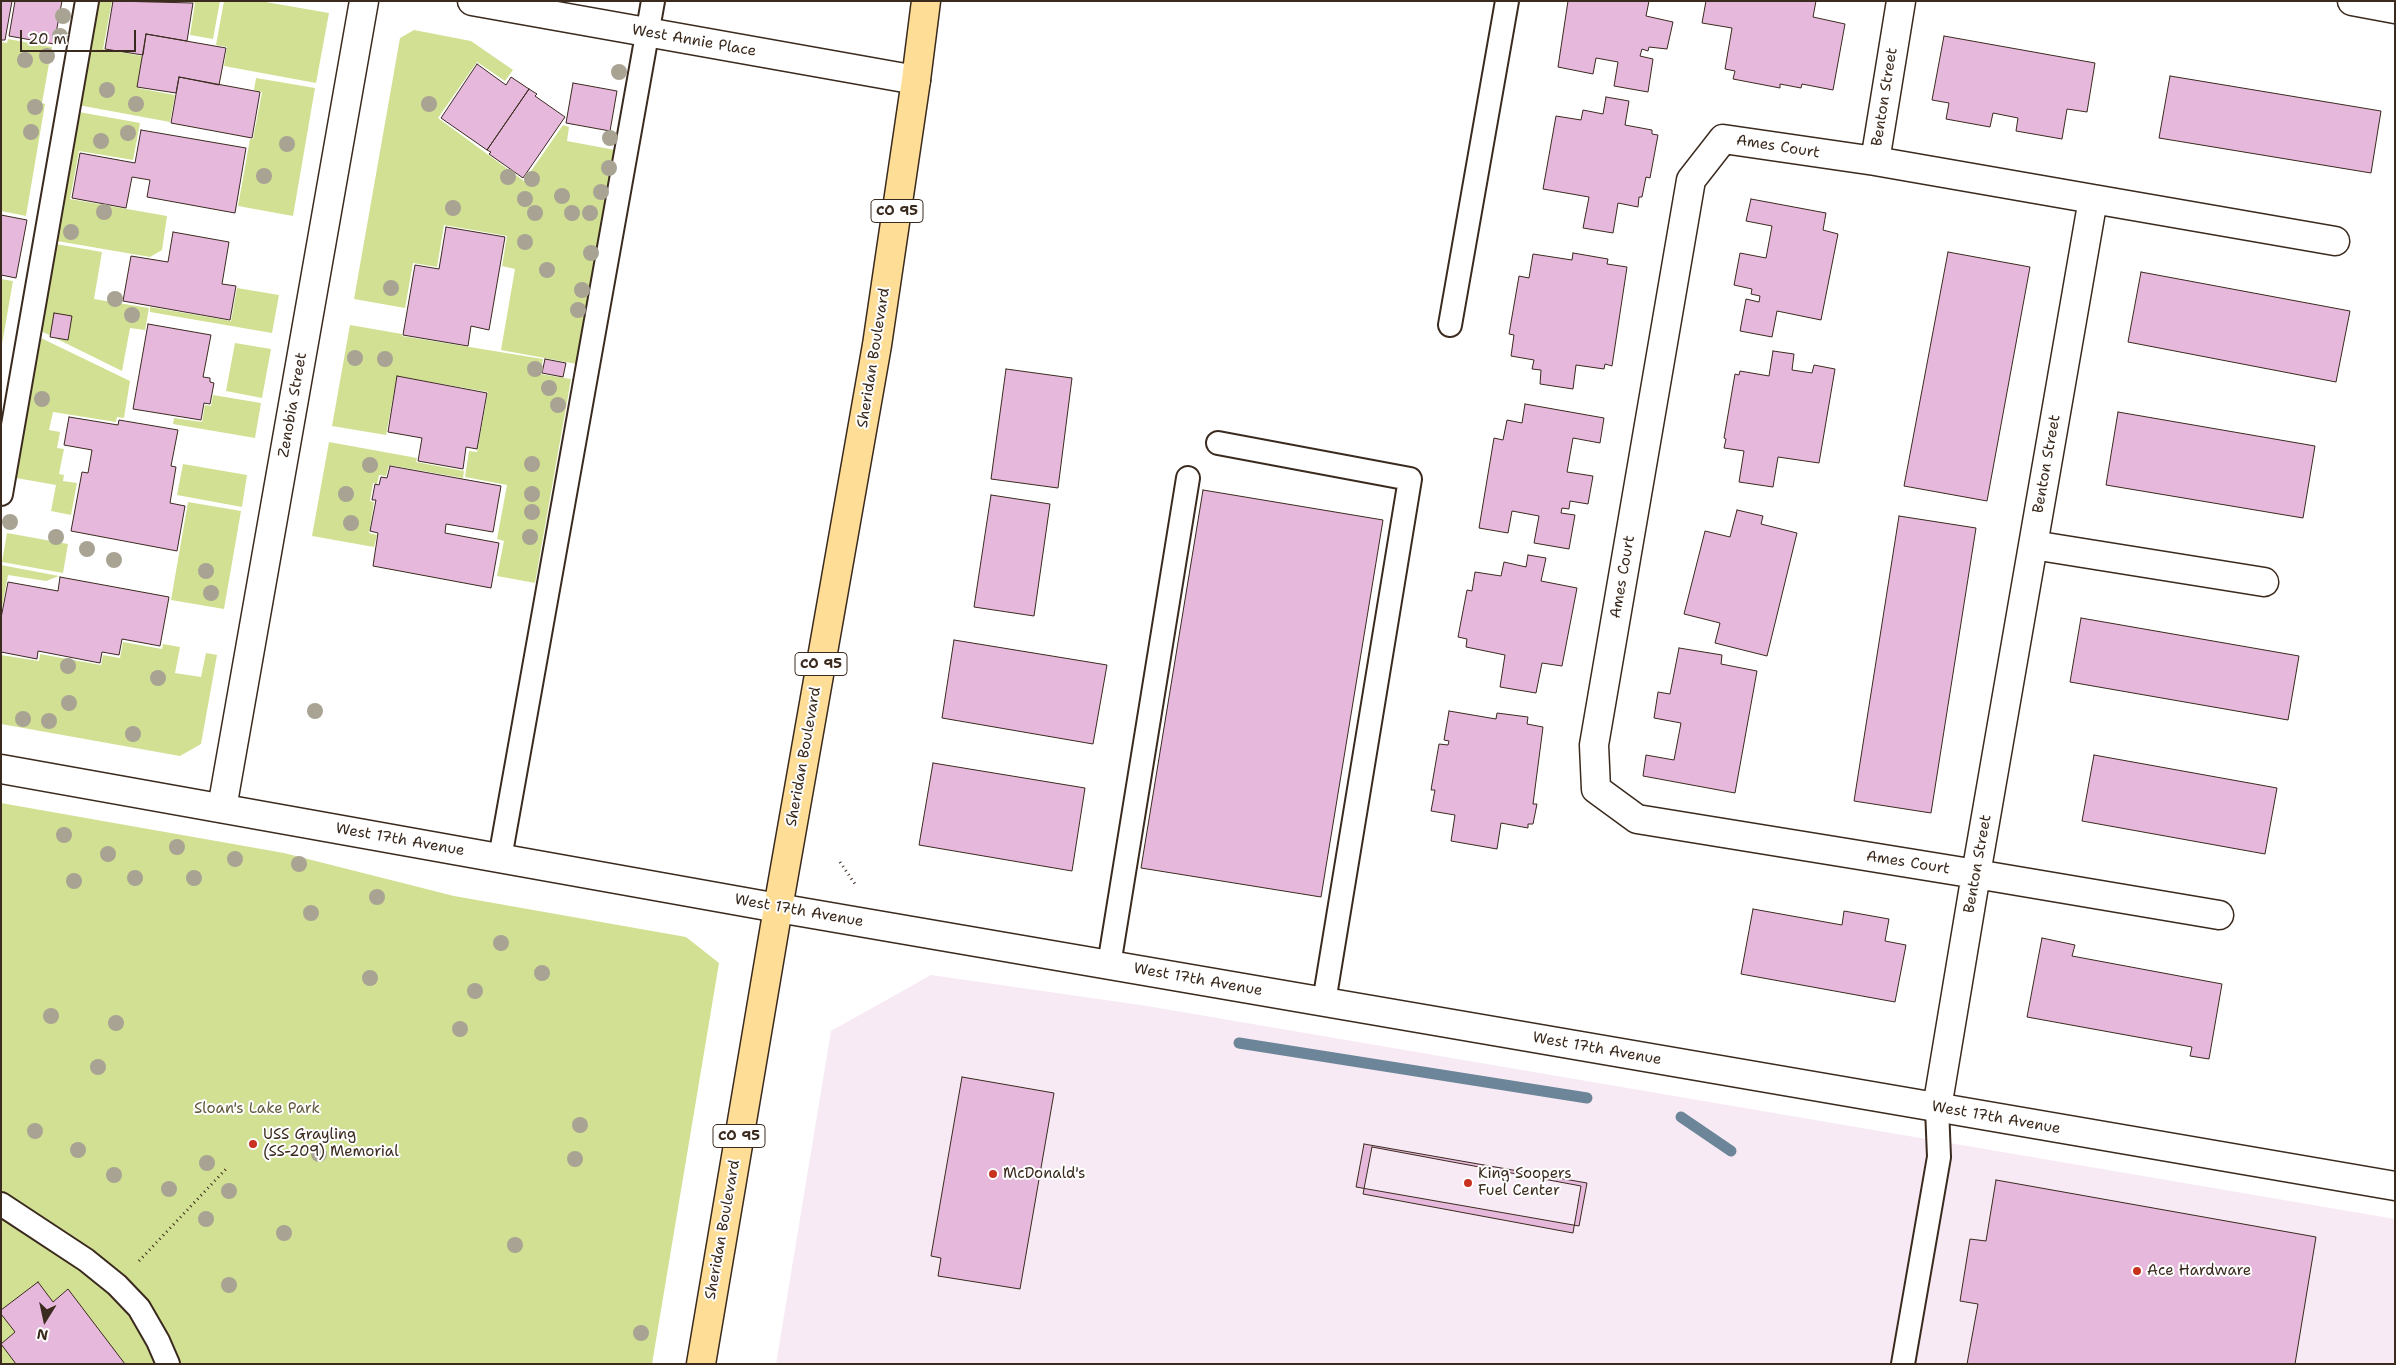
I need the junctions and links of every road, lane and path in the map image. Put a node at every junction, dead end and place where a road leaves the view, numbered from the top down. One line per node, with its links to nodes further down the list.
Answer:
1 (86, 1): 18 (lane)
2 (364, 1): 22 (street, Zenobia Street)
3 (472, 1): 10 (street, West Annie Place)
4 (653, 1): 10 (lane)
5 (926, 1): 11 (main road, Sheridan Boulevard / CO 95)
6 (1507, 1): 15 (lane)
7 (1901, 1): 12 (street, Benton Street)
8 (2352, 1): 9 (street)
9 (2395, 9)
10 (647, 32): 11 (street, West Annie Place); 23 (lane)
11 (916, 80): 27 (main road, Sheridan Boulevard / CO 95)
12 (1875, 162): 13 (street, Benton Street); 25 (street, Ames Court)
13 (2092, 199): 14 (street); 19 (street, Benton Street)
14 (2335, 241)
15 (1450, 325)
16 (1218, 443): 30 (lane)
17 (1188, 478): 29 (lane)
18 (1, 494)
19 (2033, 545): 20 (street); 25 (street, Benton Street)
20 (2264, 582)
21 (1, 769): 22 (street, West 17th Avenue)
22 (222, 808): 23 (street, West 17th Avenue)
23 (500, 858): 27 (street, West 17th Avenue)
24 (840, 862): 26 (path)
25 (1976, 874): 28 (street); 31 (street, Benton Street)
26 (855, 884)
27 (778, 908): 29 (street, West 17th Avenue); 37 (main road, Sheridan Boulevard / CO 95)
28 (2219, 915)
29 (1109, 965): 30 (street, West 17th Avenue)
30 (1324, 1002): 31 (street, West 17th Avenue)
31 (1937, 1108): 33 (street, West 17th Avenue); 38 (lane)
32 (226, 1169): 35 (path)
33 (2395, 1186)
34 (1, 1204): 35 (lane)
35 (117, 1285): 36 (lane)
36 (168, 1364)
37 (701, 1364)
38 (1903, 1364)

